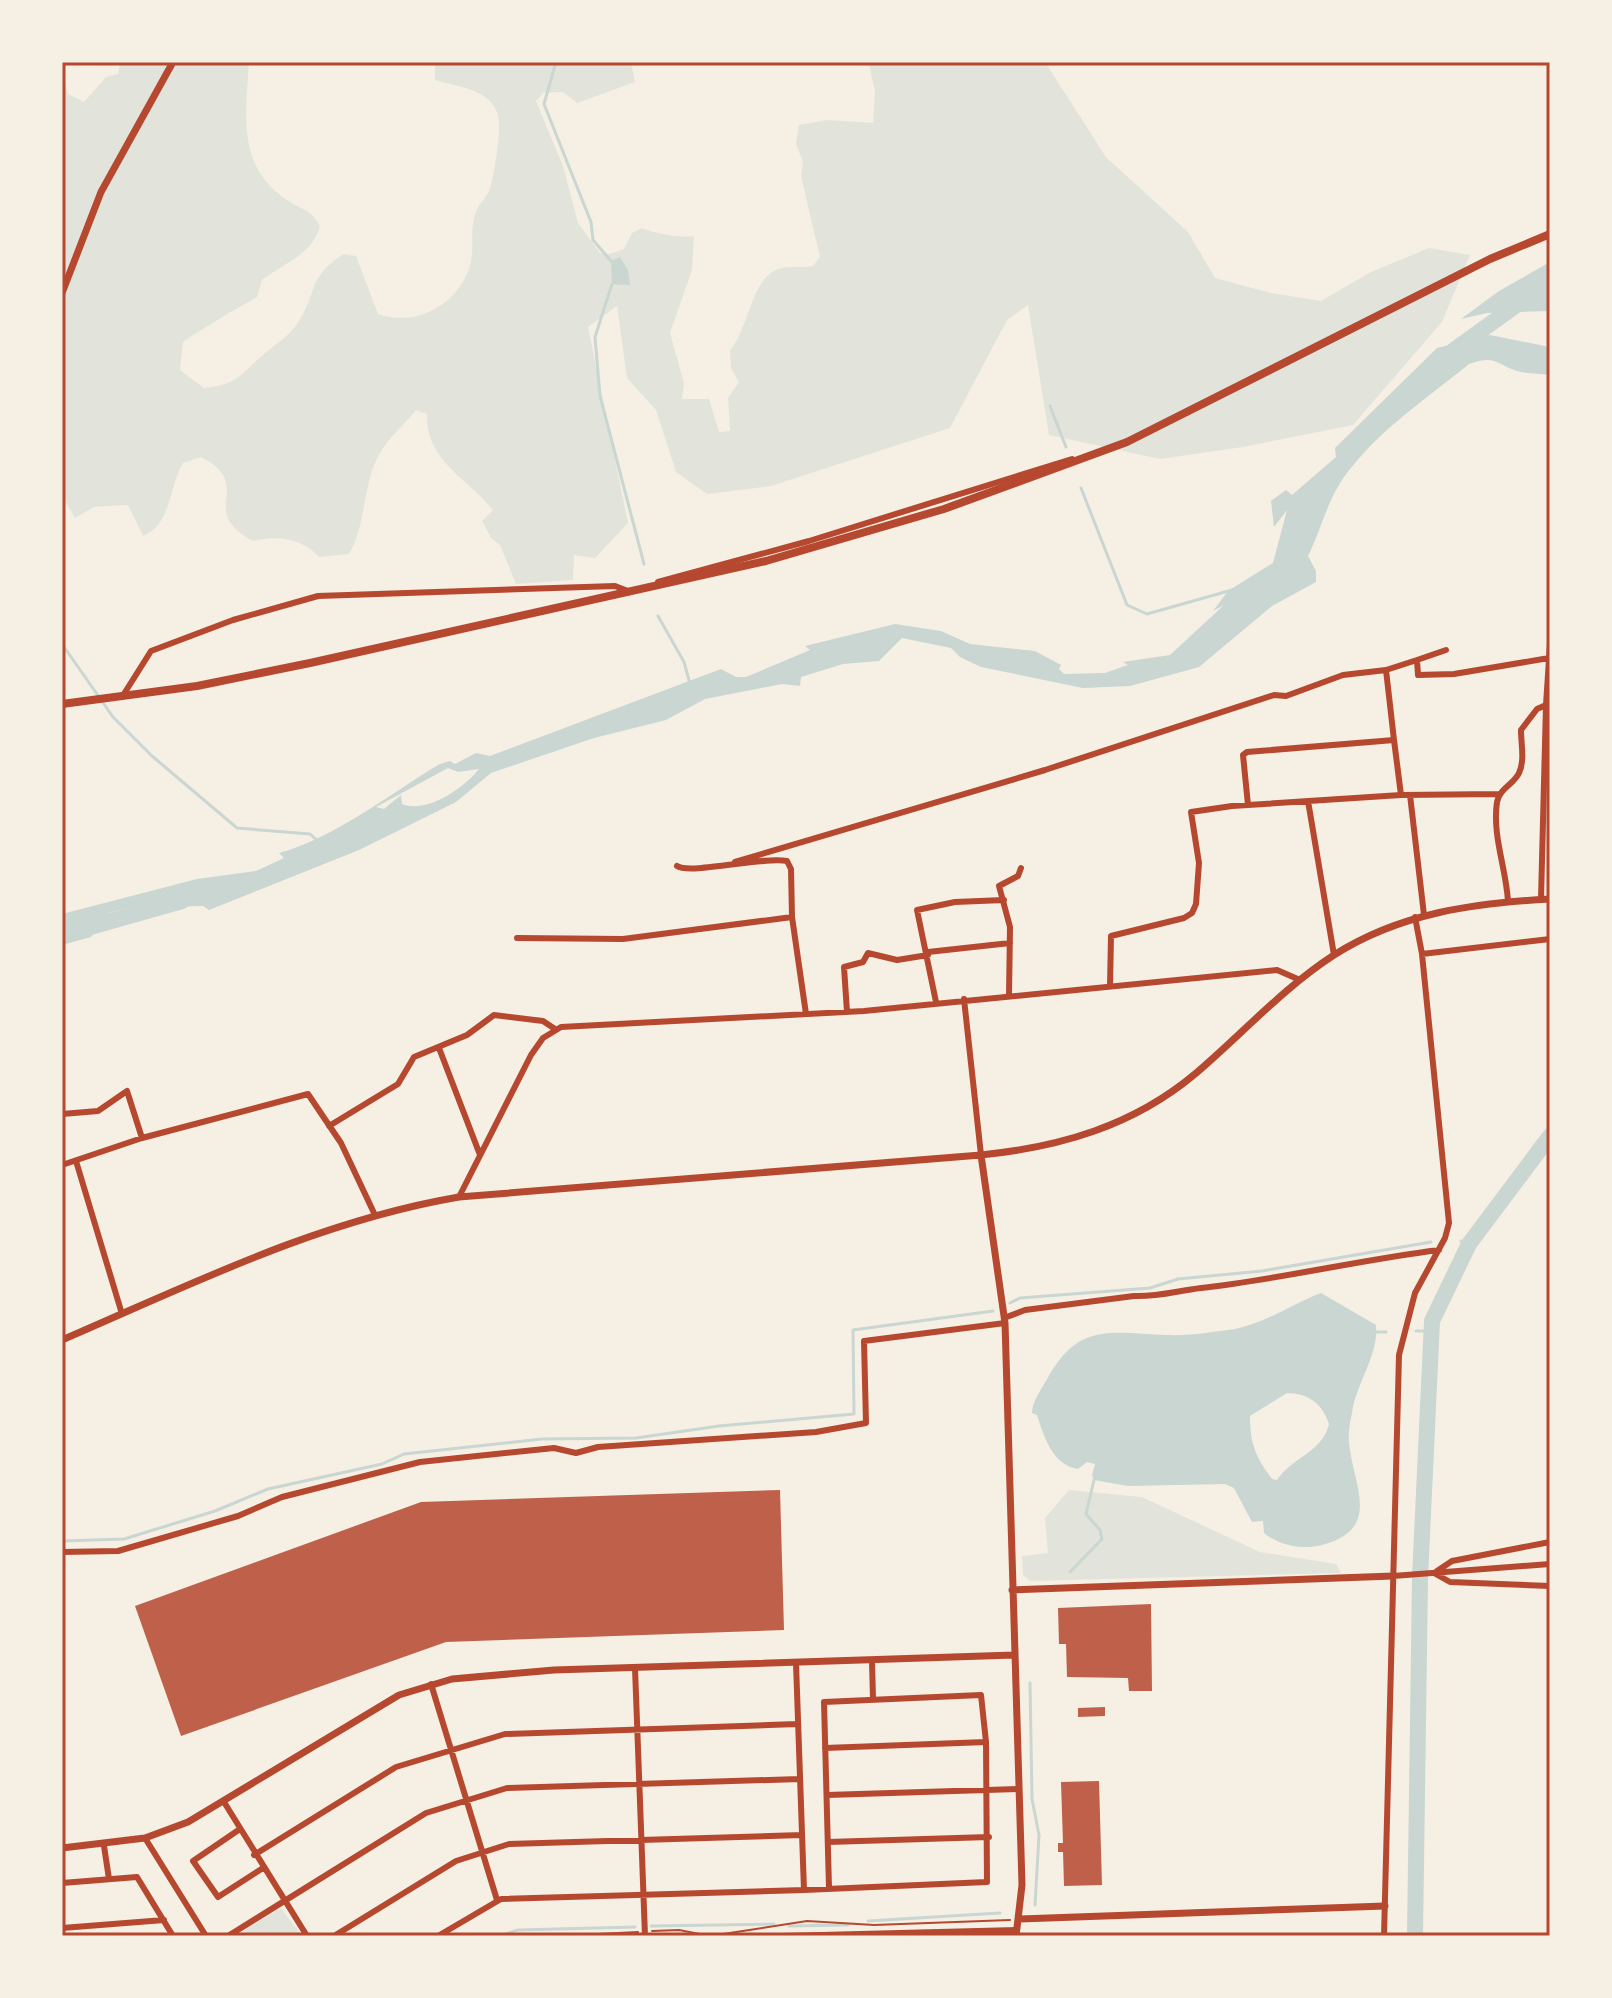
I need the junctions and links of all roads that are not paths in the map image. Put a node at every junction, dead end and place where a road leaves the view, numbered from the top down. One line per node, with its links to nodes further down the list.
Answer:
1 (173, 62): 3 (street)
2 (1550, 234): 4 (main road)
3 (62, 293)
4 (636, 591): 10 (main road); 10 (street)
5 (1550, 644): 7 (street)
6 (1446, 650): 8 (street)
7 (1549, 658): 8 (street); 12 (street)
8 (1417, 660): 9 (street)
9 (1386, 670): 13 (street); 19 (street)
10 (122, 697): 11 (main road)
11 (62, 704)
12 (1546, 705): 14 (street); 22 (street)
13 (1394, 740): 15 (street); 18 (street)
14 (1499, 794): 16 (street); 24 (street)
15 (1401, 795): 16 (street); 17 (street)
16 (1410, 795): 25 (street)
17 (1308, 801): 18 (street); 33 (street)
18 (1248, 805): 35 (street)
19 (735, 862): 20 (street); 26 (street)
20 (677, 866)
21 (1021, 868): 23 (street)
22 (1546, 899): 24 (street)
23 (1004, 900): 30 (street); 31 (street)
24 (1508, 901): 25 (street)
25 (1424, 915): 27 (street)
26 (792, 917): 28 (street); 40 (street)
27 (1415, 917): 32 (street); 33 (street)
28 (517, 938)
29 (1550, 939): 32 (street)
30 (1010, 943): 31 (street); 36 (street)
31 (928, 954): 38 (street); 39 (street)
32 (1422, 954): 52 (street)
33 (1334, 955): 34 (street)
34 (1300, 980): 35 (street); 47 (street)
35 (1110, 986): 36 (street)
36 (1009, 995): 37 (street)
37 (964, 999): 38 (street); 47 (street)
38 (936, 1002): 39 (street)
39 (847, 1012): 40 (street)
40 (806, 1014): 41 (street)
41 (555, 1029): 42 (street); 46 (street)
42 (439, 1048): 44 (street); 46 (street)
43 (62, 1114): 45 (street)
44 (329, 1126): 45 (street); 51 (street)
45 (142, 1138): 48 (street)
46 (480, 1155): 50 (street)
47 (981, 1155): 50 (street); 54 (street)
48 (76, 1161): 49 (street); 53 (street)
49 (62, 1165)
50 (459, 1197): 51 (street)
51 (374, 1213): 53 (street)
52 (1439, 1250): 54 (street); 60 (street)
53 (122, 1314): 55 (street)
54 (1005, 1320): 57 (street); 62 (street)
55 (62, 1340)
56 (1550, 1542): 59 (street)
57 (62, 1552)
58 (1550, 1564): 59 (street)
59 (1432, 1573): 60 (street); 61 (street)
60 (1393, 1576): 62 (street); 99 (street)
61 (1550, 1586)
62 (1012, 1590): 63 (street)
63 (1014, 1655): 64 (street); 76 (street)
64 (872, 1661): 65 (street); 68 (street)
65 (796, 1663): 66 (street); 69 (street)
66 (635, 1668): 67 (street); 70 (street)
67 (431, 1684): 73 (street); 80 (street)
68 (873, 1699): 71 (street); 72 (street)
69 (797, 1724): 70 (street); 74 (street)
70 (637, 1731): 73 (street); 75 (street)
71 (986, 1742): 72 (street); 77 (street)
72 (825, 1748): 78 (street)
73 (452, 1751): 79 (street); 90 (street)
74 (799, 1779): 75 (street); 82 (street)
75 (640, 1785): 79 (street); 85 (street)
76 (1019, 1789): 77 (street); 100 (street)
77 (987, 1790): 78 (street); 83 (street)
78 (827, 1795): 86 (street)
79 (467, 1800): 89 (street); 97 (street)
80 (224, 1802): 81 (street); 84 (street)
81 (240, 1829): 90 (street); 91 (street)
82 (802, 1835): 85 (street); 95 (street)
83 (989, 1837): 86 (street); 94 (street)
84 (145, 1838): 87 (street); 107 (street)
85 (642, 1841): 89 (street); 96 (street)
86 (828, 1842): 94 (street)
87 (104, 1846): 88 (street); 92 (street)
88 (62, 1848)
89 (482, 1851): 98 (street); 110 (street)
90 (254, 1855): 91 (street)
91 (263, 1868): 97 (street)
92 (109, 1879): 93 (street); 101 (street)
93 (62, 1883)
94 (829, 1888): 95 (street)
95 (804, 1890): 96 (street)
96 (644, 1895): 98 (street); 105 (street)
97 (285, 1900): 108 (street); 109 (street)
98 (497, 1900): 111 (street)
99 (1385, 1906): 100 (street); 113 (street)
100 (1020, 1919): 104 (street)
101 (164, 1920): 102 (street); 106 (street)
102 (62, 1928)
103 (943, 1933): 104 (street); 112 (street)
104 (1017, 1933)
105 (645, 1934)
106 (173, 1936)
107 (206, 1936)
108 (228, 1936)
109 (307, 1936)
110 (334, 1936)
111 (438, 1936)
112 (782, 1936)
113 (1384, 1936)

